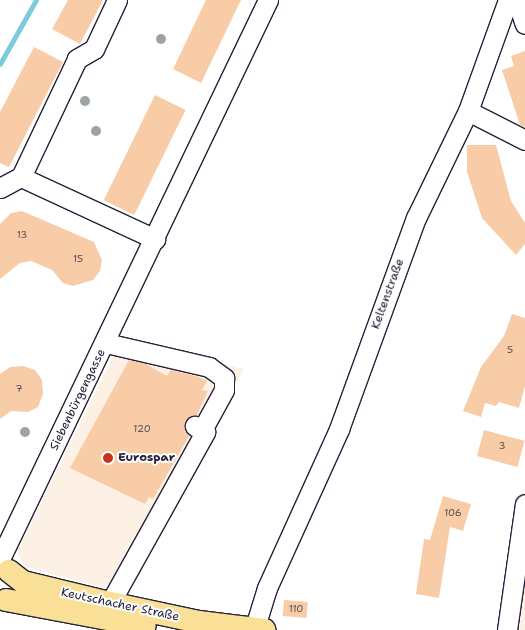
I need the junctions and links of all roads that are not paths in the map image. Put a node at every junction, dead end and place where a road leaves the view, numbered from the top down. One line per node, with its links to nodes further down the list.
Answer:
1 (117, 0): 8 (street)
2 (268, 0): 10 (street, Siebenbürgengasse)
3 (508, 0): 6 (street, Keltenstraße)
4 (517, 0): 5 (street)
5 (525, 24)
6 (468, 111): 7 (street); 16 (street, Keltenstraße)
7 (525, 140)
8 (21, 178): 9 (street); 10 (street)
9 (0, 188)
10 (155, 240): 11 (street, Siebenbürgengasse)
11 (106, 343): 13 (street, Siebenbürgengasse); 15 (street)
12 (525, 504): 18 (street)
13 (3, 564): 14 (main road, Keutschacher Straße); 15 (main road, Keutschacher Straße)
14 (3, 602): 17 (main road, Keutschacher Straße)
15 (105, 602): 16 (main road, Keutschacher Straße)
16 (253, 629)
17 (165, 630)
18 (507, 630)

